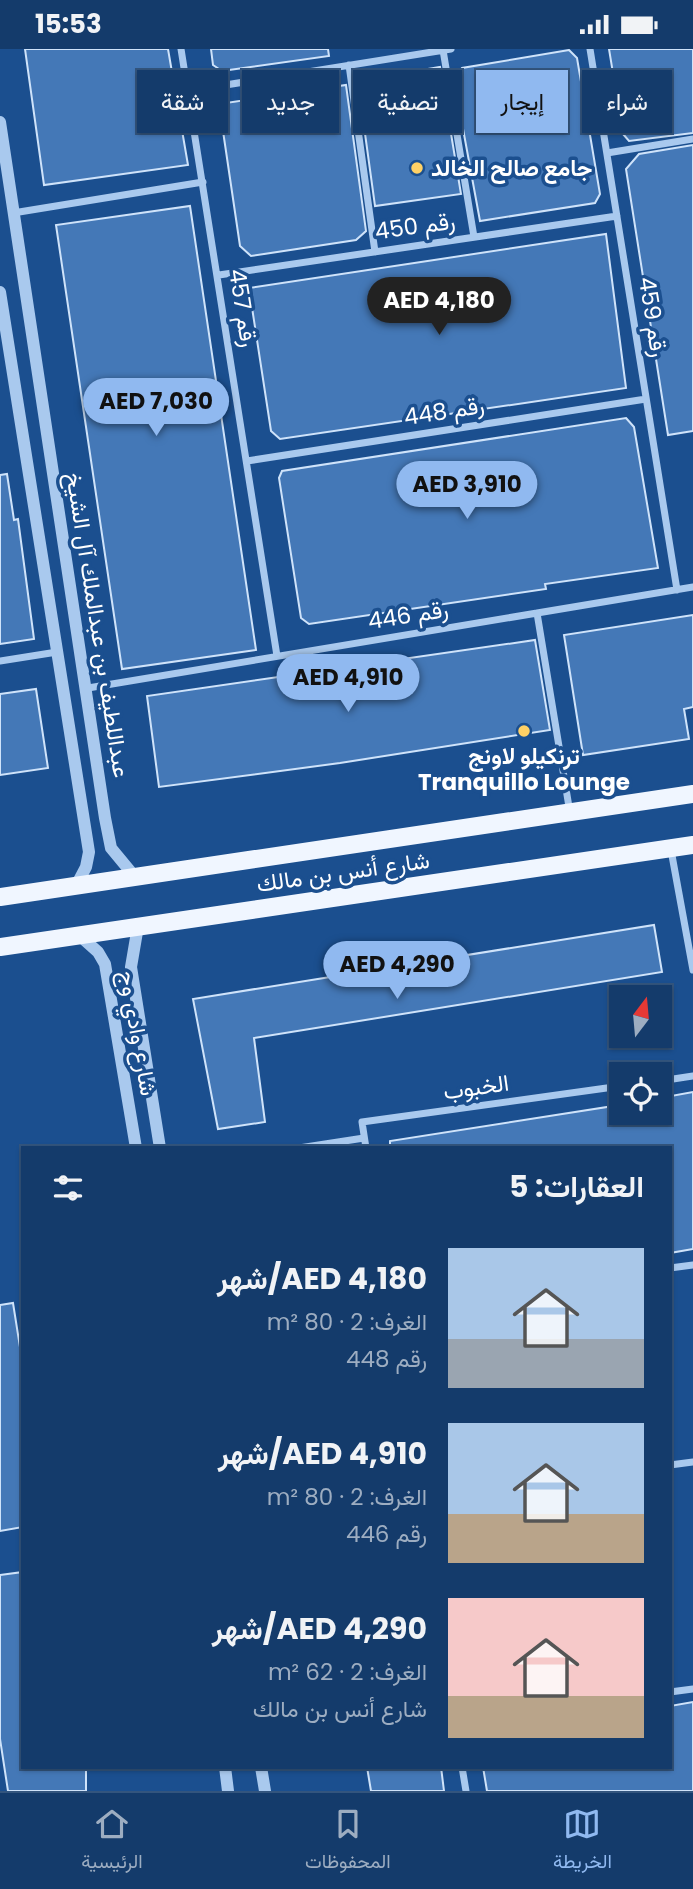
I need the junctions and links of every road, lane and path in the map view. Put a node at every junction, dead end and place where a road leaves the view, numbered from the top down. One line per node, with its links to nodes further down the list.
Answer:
1 (181, 49): 5 (street, رقم 457)
2 (590, 49): 10 (street, رقم 459)
3 (447, 50): 4 (street); 14 (street)
4 (349, 65): 6 (street); 15 (street)
5 (184, 70)
6 (228, 85)
7 (0, 122): 12 (street, عبداللطيف بن عبدالملك آل الشيخ)
8 (195, 133): 11 (street, رقم 457)
9 (693, 139): 10 (street)
10 (607, 153): 13 (street, رقم 459)
11 (203, 182): 12 (street); 16 (street, رقم 457)
12 (13, 213): 22 (street, عبداللطيف بن عبدالملك آل الشيخ)
13 (617, 216): 14 (street, رقم 450); 18 (street, رقم 459)
14 (474, 237): 15 (street, رقم 450)
15 (375, 252): 16 (street, رقم 450)
16 (219, 275): 19 (street, رقم 457)
17 (0, 292): 23 (street, عبداللطيف بن عبدالملك آل الشيخ)
18 (646, 399): 19 (street, رقم 448); 21 (street, رقم 459)
19 (247, 461): 26 (street, رقم 457)
20 (693, 587): 21 (street, رقم 446)
21 (677, 590): 24 (street, رقم 446)
22 (74, 605): 23 (street); 28 (street, عبداللطيف بن عبدالملك آل الشيخ)
23 (50, 609): 25 (street, عبداللطيف بن عبدالملك آل الشيخ)
24 (537, 613): 26 (street, رقم 446); 32 (street)
25 (57, 652): 27 (street); 31 (street, عبداللطيف بن عبدالملك آل الشيخ)
26 (276, 656): 28 (street, رقم 446)
27 (0, 661)
28 (88, 688): 30 (street, عبداللطيف بن عبدالملك آل الشيخ)
29 (688, 796): 32 (main road, شارع أنس بن مالك)
30 (104, 807): 31 (street); 35 (street, عبداللطيف بن عبدالملك آل الشيخ)
31 (82, 810): 36 (street, عبداللطيف بن عبدالملك آل الشيخ)
32 (570, 813): 35 (main road, شارع أنس بن مالك)
33 (693, 845): 34 (main road, شارع أنس بن مالك)
34 (671, 849): 38 (main road, شارع أنس بن مالك); 41 (street)
35 (135, 877): 36 (main road, شارع أنس بن مالك)
36 (76, 886): 37 (main road, شارع أنس بن مالك)
37 (0, 897)
38 (138, 926): 39 (main road, شارع أنس بن مالك); 42 (street, شارع وادي وج)
39 (79, 935): 40 (main road, شارع أنس بن مالك); 43 (street, شارع وادي وج)
40 (0, 947)
41 (693, 969)
42 (134, 993): 43 (street); 49 (street, شارع وادي وج)
43 (111, 997): 48 (street, شارع وادي وج)
44 (693, 1076): 45 (street)
45 (672, 1079)
46 (609, 1088): 47 (street, الخبوب)
47 (365, 1138): 50 (street); 51 (street)
48 (136, 1146)
49 (160, 1146)
50 (312, 1146)
51 (366, 1146)
52 (693, 1265): 53 (street)
53 (672, 1268)
54 (693, 1462): 55 (street)
55 (672, 1465)
56 (693, 1689): 57 (street)
57 (672, 1692)
58 (225, 1769): 61 (street)
59 (261, 1769): 62 (street)
60 (462, 1769): 63 (street)
61 (228, 1791)
62 (265, 1791)
63 (466, 1791)

